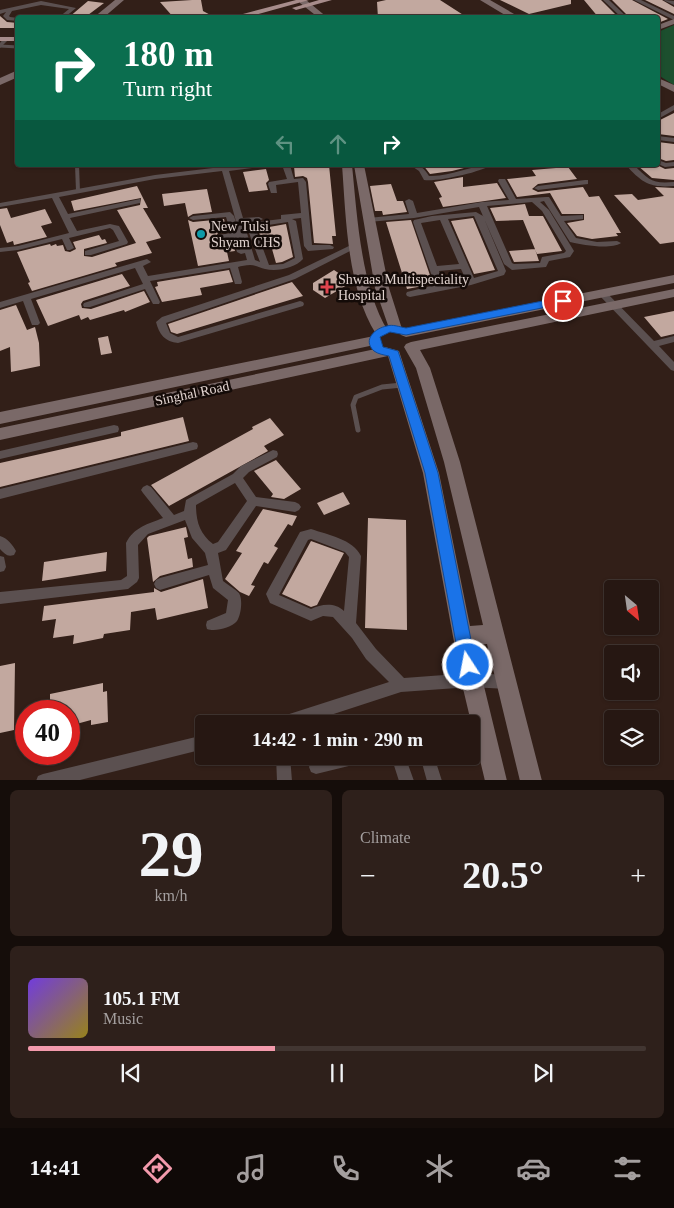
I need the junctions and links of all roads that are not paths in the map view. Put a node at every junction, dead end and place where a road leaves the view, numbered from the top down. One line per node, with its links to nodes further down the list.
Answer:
1 (328, 0): 6 (highway)
2 (484, 0): 17 (street)
3 (606, 0): 18 (street)
4 (637, 0): 20 (street)
5 (667, 0): 7 (street)
6 (306, 2): 14 (highway); 15 (highway); 16 (street)
7 (674, 3)
8 (120, 4): 12 (street); 13 (street)
9 (10, 11): 10 (street); 11 (street); 19 (street)
10 (0, 12)
11 (64, 15)
12 (102, 15)
13 (112, 15)
14 (246, 15)
15 (265, 15)
16 (321, 15)
17 (512, 15)
18 (623, 15)
19 (15, 19)
20 (674, 20): 21 (street)
21 (660, 27)
22 (15, 36): 24 (highway)
23 (15, 39): 24 (highway)
24 (1, 41): 25 (lane)
25 (15, 46)
26 (15, 64): 27 (street)
27 (0, 72)
28 (15, 74): 29 (street)
29 (0, 82)
30 (660, 82): 31 (street)
31 (674, 89)
32 (674, 107): 33 (street)
33 (660, 116)
34 (660, 138): 35 (street)
35 (674, 140)
36 (660, 163): 37 (street)
37 (674, 164)
38 (77, 167): 50 (lane)
39 (225, 167): 50 (street); 69 (street)
40 (287, 167): 46 (street)
41 (347, 167): 76 (street)
42 (360, 167): 68 (street)
43 (417, 167): 44 (street)
44 (480, 167)
45 (632, 167): 49 (street)
46 (291, 180): 51 (street); 60 (street)
47 (502, 181): 56 (street)
48 (585, 182): 53 (street)
49 (674, 184)
50 (78, 191): 52 (street)
51 (274, 191)
52 (55, 196): 58 (street); 65 (street)
53 (546, 199): 57 (street); 67 (street)
54 (137, 201): 65 (street)
55 (409, 201): 61 (street)
56 (514, 202): 57 (street); 59 (street)
57 (537, 203): 59 (street); 59 (street)
58 (0, 205)
59 (483, 206): 62 (street)
60 (305, 215): 69 (street); 75 (street)
61 (414, 216): 62 (street); 68 (street)
62 (427, 216): 63 (street); 85 (street)
63 (443, 217): 83 (street); 89 (street)
64 (580, 217): 67 (street)
65 (66, 218): 70 (street)
66 (193, 218): 71 (street)
67 (559, 219): 74 (street)
68 (368, 220): 101 (street)
69 (240, 221): 71 (street)
70 (74, 234): 72 (street); 80 (street)
71 (240, 234): 73 (street); 79 (street); 81 (street)
72 (64, 236): 77 (street); 78 (street)
73 (221, 236)
74 (616, 243)
75 (330, 247)
76 (354, 247): 96 (street); 103 (street)
77 (70, 248)
78 (0, 250)
79 (241, 252)
80 (88, 254)
81 (251, 261): 82 (street); 84 (street)
82 (233, 265): 87 (street); 88 (street)
83 (464, 266): 85 (street); 89 (street)
84 (266, 267): 84 (street)
85 (434, 269): 90 (street)
86 (674, 279): 91 (street)
87 (147, 282): 94 (street); 95 (street); 98 (street)
88 (238, 282)
89 (471, 282): 90 (street)
90 (440, 287): 93 (street)
91 (602, 293): 99 (street); 101 (street)
92 (674, 293): 99 (street)
93 (410, 294)
94 (26, 298): 97 (street); 100 (street)
95 (156, 302)
96 (300, 304)
97 (0, 305)
98 (87, 305)
99 (612, 305): 101 (street); 104 (street)
100 (35, 323)
101 (404, 336): 103 (street); 103 (street); 131 (street)
102 (674, 339): 104 (street)
103 (383, 345): 106 (street); 107 (street, Singhal Road); 110 (street, Singhal Road)
104 (651, 345): 105 (street)
105 (674, 368)
106 (404, 384): 109 (lane); 132 (street)
107 (0, 418)
108 (114, 429): 112 (street)
109 (358, 430)
110 (0, 434)
111 (193, 446): 116 (street)
112 (0, 454)
113 (273, 454): 114 (street)
114 (237, 477): 117 (street); 119 (street)
115 (147, 490): 120 (street)
116 (0, 494)
117 (253, 501): 118 (street); 122 (street)
118 (295, 507)
119 (190, 514): 120 (street); 122 (street)
120 (171, 519): 128 (street)
121 (0, 541): 123 (street)
122 (211, 550): 126 (street)
123 (10, 551)
124 (0, 561): 125 (street)
125 (0, 566)
126 (214, 569): 127 (street); 129 (street)
127 (160, 584)
128 (0, 598)
129 (212, 625)
130 (348, 625): 130 (street); 135 (street)
131 (494, 634): 132 (street); 134 (street)
132 (462, 636): 133 (street)
133 (471, 680): 134 (street); 135 (street); 147 (street)
134 (507, 682): 148 (street)
135 (401, 685): 136 (street)
136 (308, 715)
137 (195, 744): 143 (street)
138 (284, 765): 144 (street)
139 (324, 765): 142 (street)
140 (401, 765): 145 (street)
141 (430, 765): 146 (street)
142 (316, 767)
143 (43, 780)
144 (285, 780)
145 (407, 780)
146 (436, 780)
147 (496, 780)
148 (531, 780)

